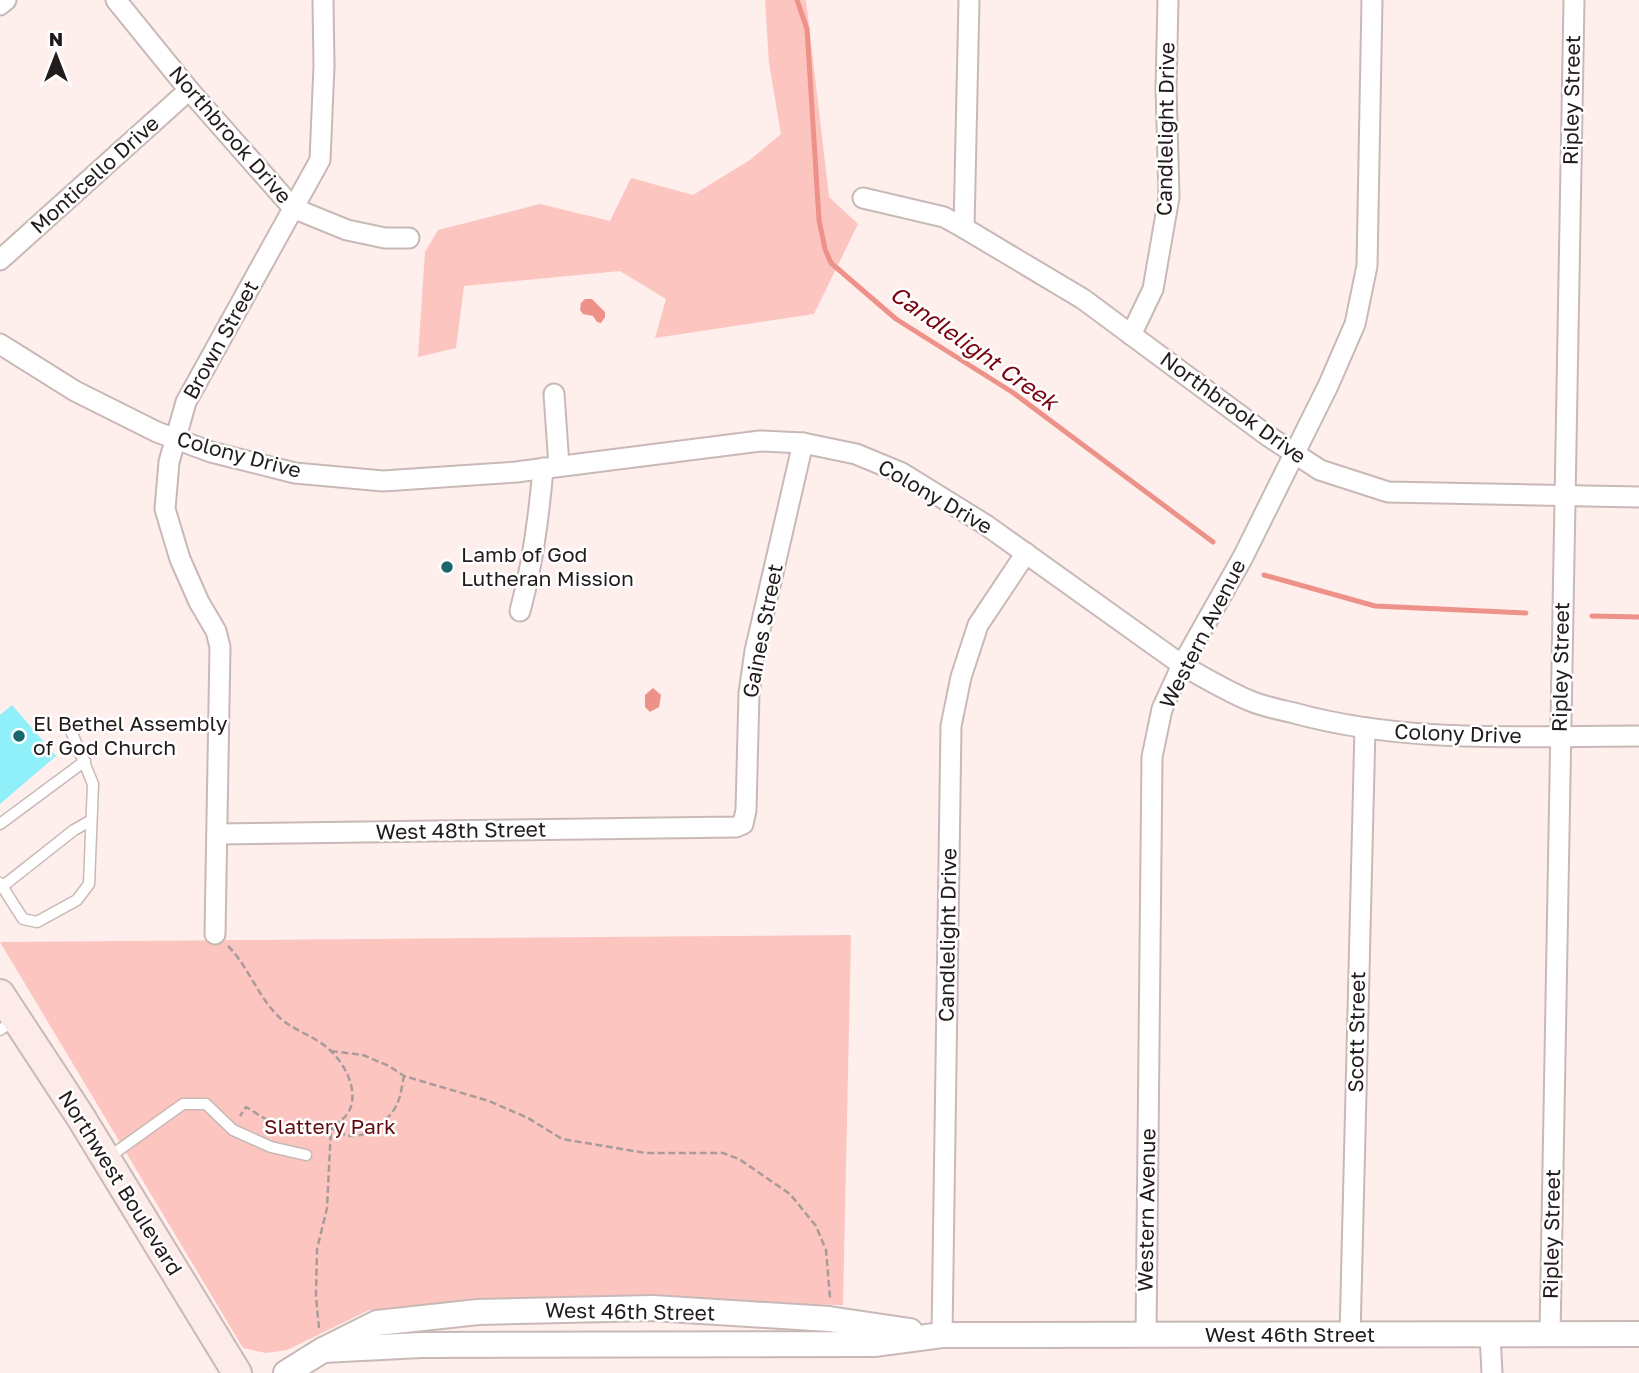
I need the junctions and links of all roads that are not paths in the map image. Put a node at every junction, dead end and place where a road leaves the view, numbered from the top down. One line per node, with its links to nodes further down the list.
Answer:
1 (6, 0): 8 (street)
2 (117, 0): 9 (street, Northbrook Drive)
3 (323, 0): 11 (street, Brown Street)
4 (969, 0): 12 (street)
5 (1168, 0): 15 (street, Candlelight Drive)
6 (1372, 0): 20 (street, Western Avenue)
7 (1574, 0): 22 (street, Ripley Street)
8 (0, 5)
9 (189, 90): 11 (street, Northbrook Drive); 14 (street, Monticello Drive)
10 (863, 198): 12 (street, Northbrook Drive)
11 (293, 208): 13 (street, Northbrook Drive); 18 (street, Brown Street)
12 (964, 228): 15 (street, Northbrook Drive)
13 (409, 238)
14 (0, 260)
15 (1131, 335): 20 (street, Northbrook Drive)
16 (0, 344): 18 (street, Colony Drive)
17 (554, 394): 21 (street)
18 (175, 439): 21 (street, Colony Drive); 35 (street, Brown Street)
19 (803, 443): 21 (street, Colony Drive); 24 (street, Colony Drive); 34 (street, Gaines Street)
20 (1295, 454): 22 (street, Northbrook Drive); 26 (street, Western Avenue)
21 (551, 467): 25 (street)
22 (1564, 496): 23 (street, Northbrook Drive); 29 (street, Ripley Street)
23 (1639, 497)
24 (1026, 553): 26 (street, Colony Drive); 44 (street, Candlelight Drive)
25 (520, 611)
26 (1182, 665): 28 (street, Colony Drive); 45 (street, Western Avenue)
27 (69, 726): 31 (lane)
28 (1365, 728): 29 (street, Colony Drive); 47 (street, Scott Street)
29 (1560, 736): 30 (street, Colony Drive); 42 (street, Ripley Street)
30 (1639, 736)
31 (85, 761): 32 (lane); 33 (lane)
32 (90, 821): 36 (lane); 36 (lane)
33 (0, 824)
34 (705, 828): 35 (street, West 48th Street)
35 (217, 834): 37 (street, Brown Street)
36 (1, 885)
37 (215, 934)
38 (0, 994): 39 (main road, Northwest Boulevard)
39 (8, 1024): 41 (main road, Northwest Boulevard)
40 (306, 1155): 41 (lane)
41 (106, 1159): 49 (main road, Northwest Boulevard)
42 (1550, 1334): 43 (street, West 46th Street); 46 (street, West 46th Street)
43 (1639, 1334)
44 (942, 1335): 45 (street, West 46th Street); 48 (street, West 46th Street); 48 (street, West 46th Street)
45 (1146, 1335): 47 (street, West 46th Street)
46 (1490, 1335): 47 (street, West 46th Street); 51 (street)
47 (1350, 1336)
48 (323, 1350): 50 (street, West 46th Street)
49 (237, 1373)
50 (286, 1373)
51 (1492, 1373)

